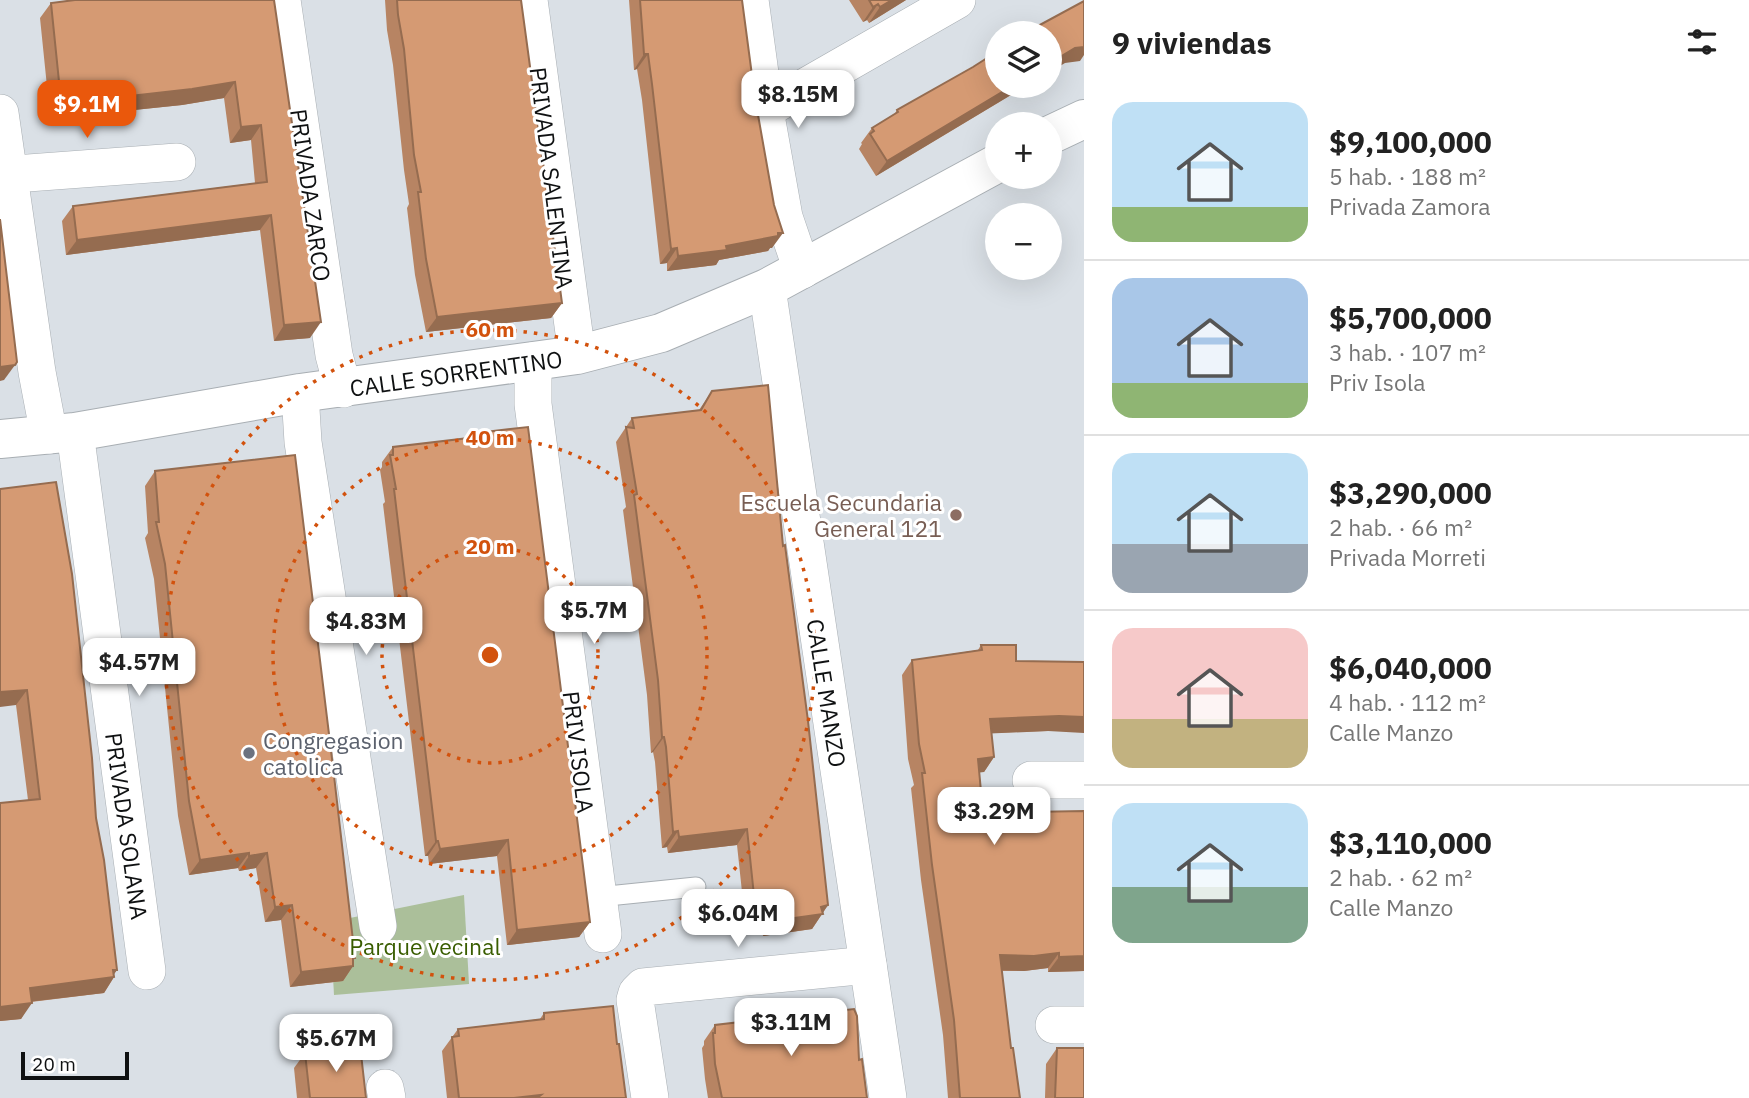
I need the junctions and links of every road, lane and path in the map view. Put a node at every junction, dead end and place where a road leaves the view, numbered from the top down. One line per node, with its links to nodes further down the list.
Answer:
1 (282, 0): 16 (street, PRIVADA ZARCO)
2 (530, 0): 14 (street, PRIVADA SALENTINA)
3 (751, 0): 5 (street)
4 (957, 0): 5 (street)
5 (765, 110): 12 (street)
6 (0, 113): 11 (street, PRIVADA SOLANA)
7 (1084, 119): 8 (street)
8 (1062, 129)
9 (177, 162): 11 (street)
10 (985, 170): 12 (street, CALLE SORRENTINO)
11 (5, 175): 18 (street, PRIVADA SOLANA)
12 (802, 270): 13 (street, CALLE SORRENTINO)
13 (767, 288): 14 (street, CALLE SORRENTINO); 26 (street, CALLE MANZO)
14 (576, 355): 15 (street, CALLE SORRENTINO)
15 (533, 361): 16 (street, CALLE SORRENTINO); 23 (street, PRIV ISOLA)
16 (343, 389): 17 (street, CALLE SORRENTINO)
17 (300, 393): 18 (street, CALLE SORRENTINO); 24 (street)
18 (62, 433): 19 (street, CALLE SORRENTINO); 27 (street, PRIVADA SOLANA)
19 (0, 439)
20 (1031, 780): 21 (street)
21 (1084, 780)
22 (696, 887): 23 (lane)
23 (598, 897): 25 (street, PRIV ISOLA)
24 (378, 926)
25 (603, 934)
26 (868, 965): 28 (street); 29 (street, CALLE MANZO)
27 (147, 971)
28 (650, 1098)
29 (888, 1098)

